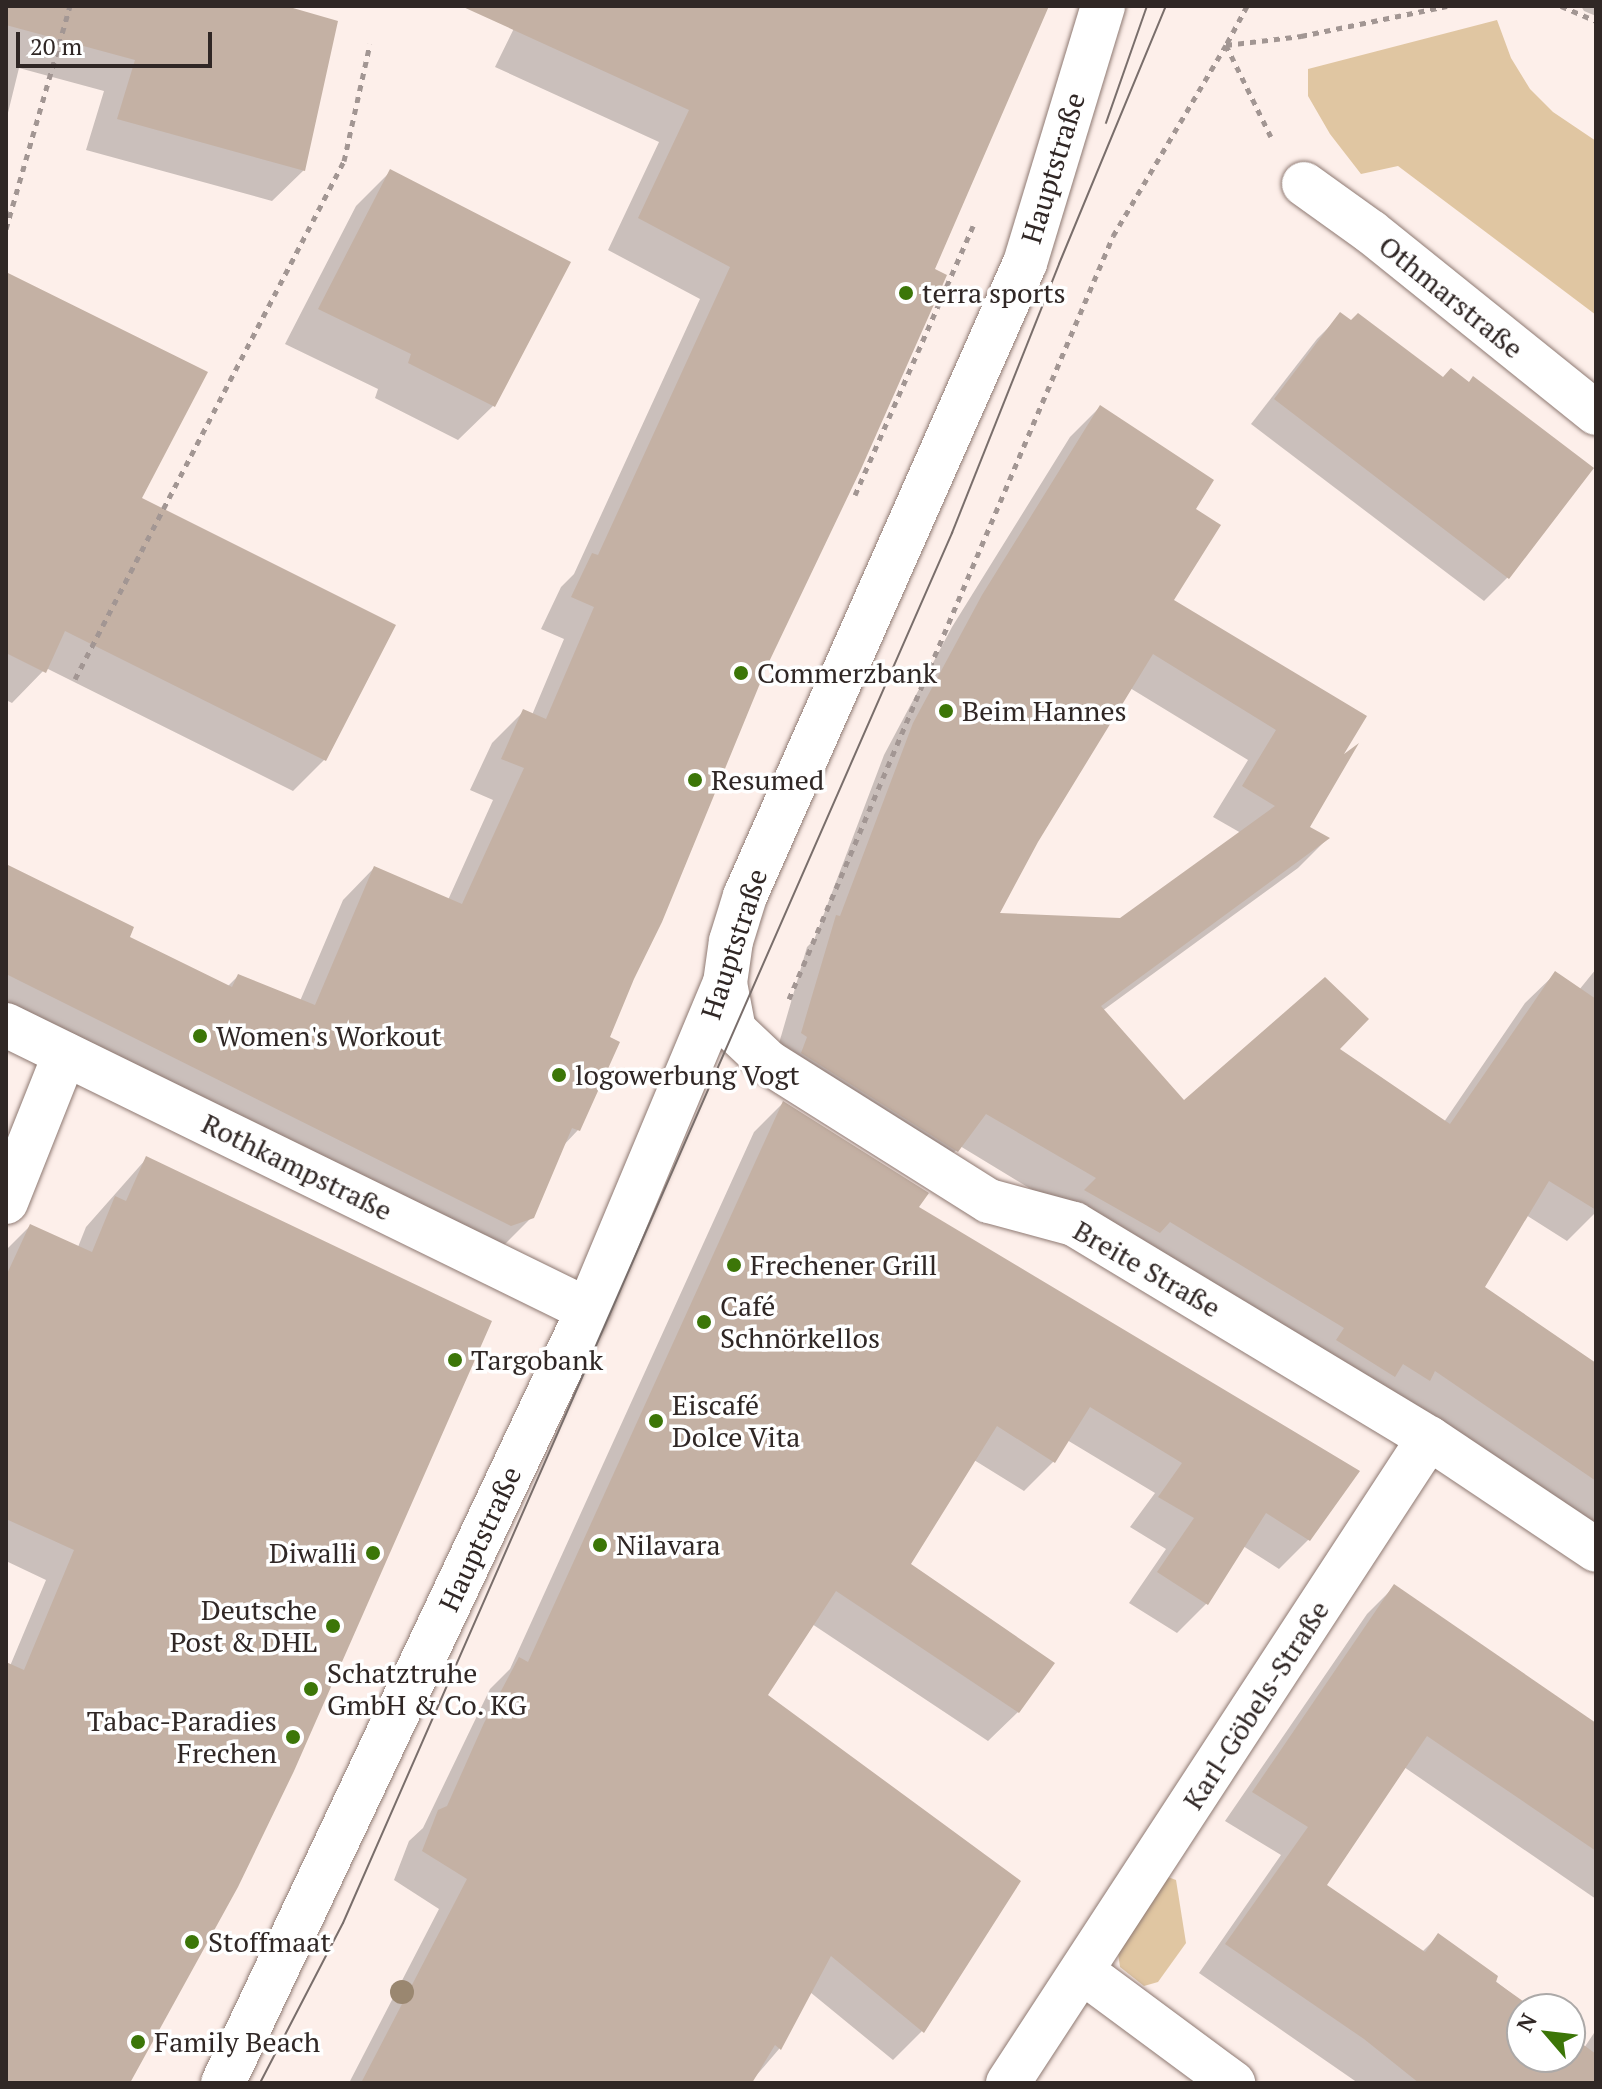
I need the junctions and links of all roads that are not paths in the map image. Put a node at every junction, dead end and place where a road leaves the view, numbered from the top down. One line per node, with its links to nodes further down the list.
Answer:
1 (1103, 6): 4 (street, Hauptstraße)
2 (1304, 184): 3 (street, Othmarstraße)
3 (1596, 413)
4 (725, 983): 8 (street, Hauptstraße); 9 (street, Breite Straße)
5 (6, 1025): 6 (street, Rothkampstraße)
6 (65, 1054): 7 (street); 8 (street, Rothkampstraße)
7 (6, 1202)
8 (588, 1310): 12 (street, Hauptstraße)
9 (1429, 1438): 10 (street, Breite Straße); 11 (street, Karl-Göbels-Straße)
10 (1596, 1550)
11 (1083, 1972): 13 (street, Karl-Göbels-Straße); 14 (street)
12 (223, 2083)
13 (1008, 2083)
14 (1233, 2083)

